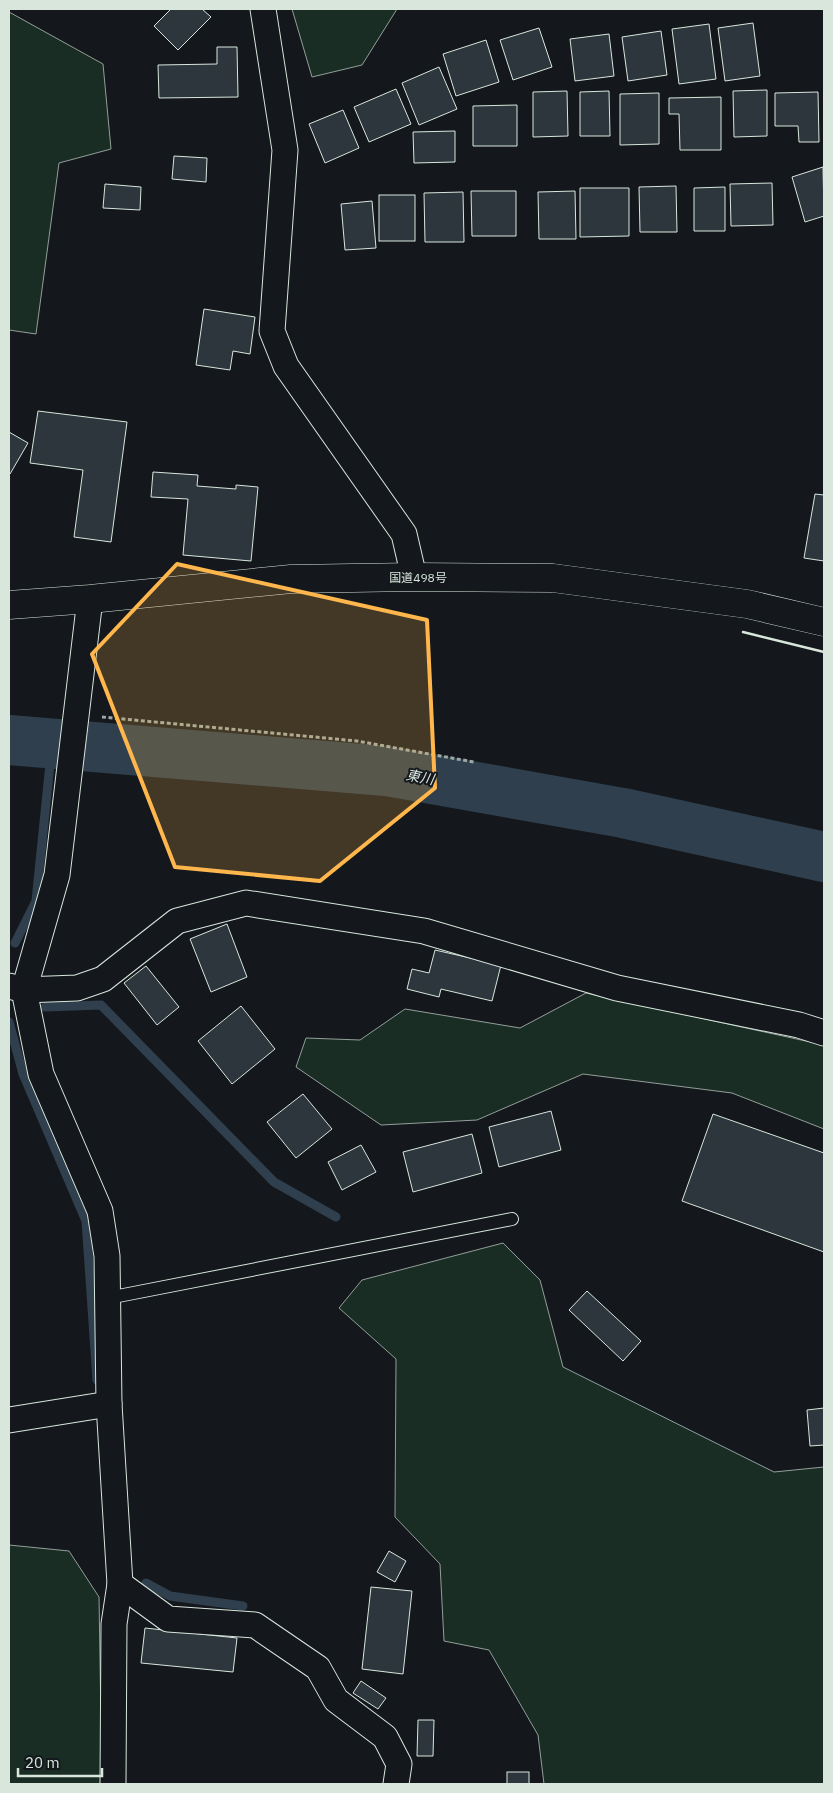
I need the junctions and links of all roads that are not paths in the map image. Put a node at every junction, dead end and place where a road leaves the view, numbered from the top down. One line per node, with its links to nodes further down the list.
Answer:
1 (263, 9): 2 (street)
2 (414, 577): 3 (highway, 国道498号); 5 (highway, 国道498号)
3 (90, 600): 4 (highway, 国道498号); 6 (street)
4 (9, 605)
5 (824, 622)
6 (16, 988): 7 (street); 9 (street)
7 (824, 1033)
8 (512, 1219): 9 (lane)
9 (108, 1298): 10 (street)
10 (109, 1404): 11 (street); 12 (street)
11 (9, 1420)
12 (120, 1584): 13 (street); 14 (street)
13 (113, 1784)
14 (396, 1784)

